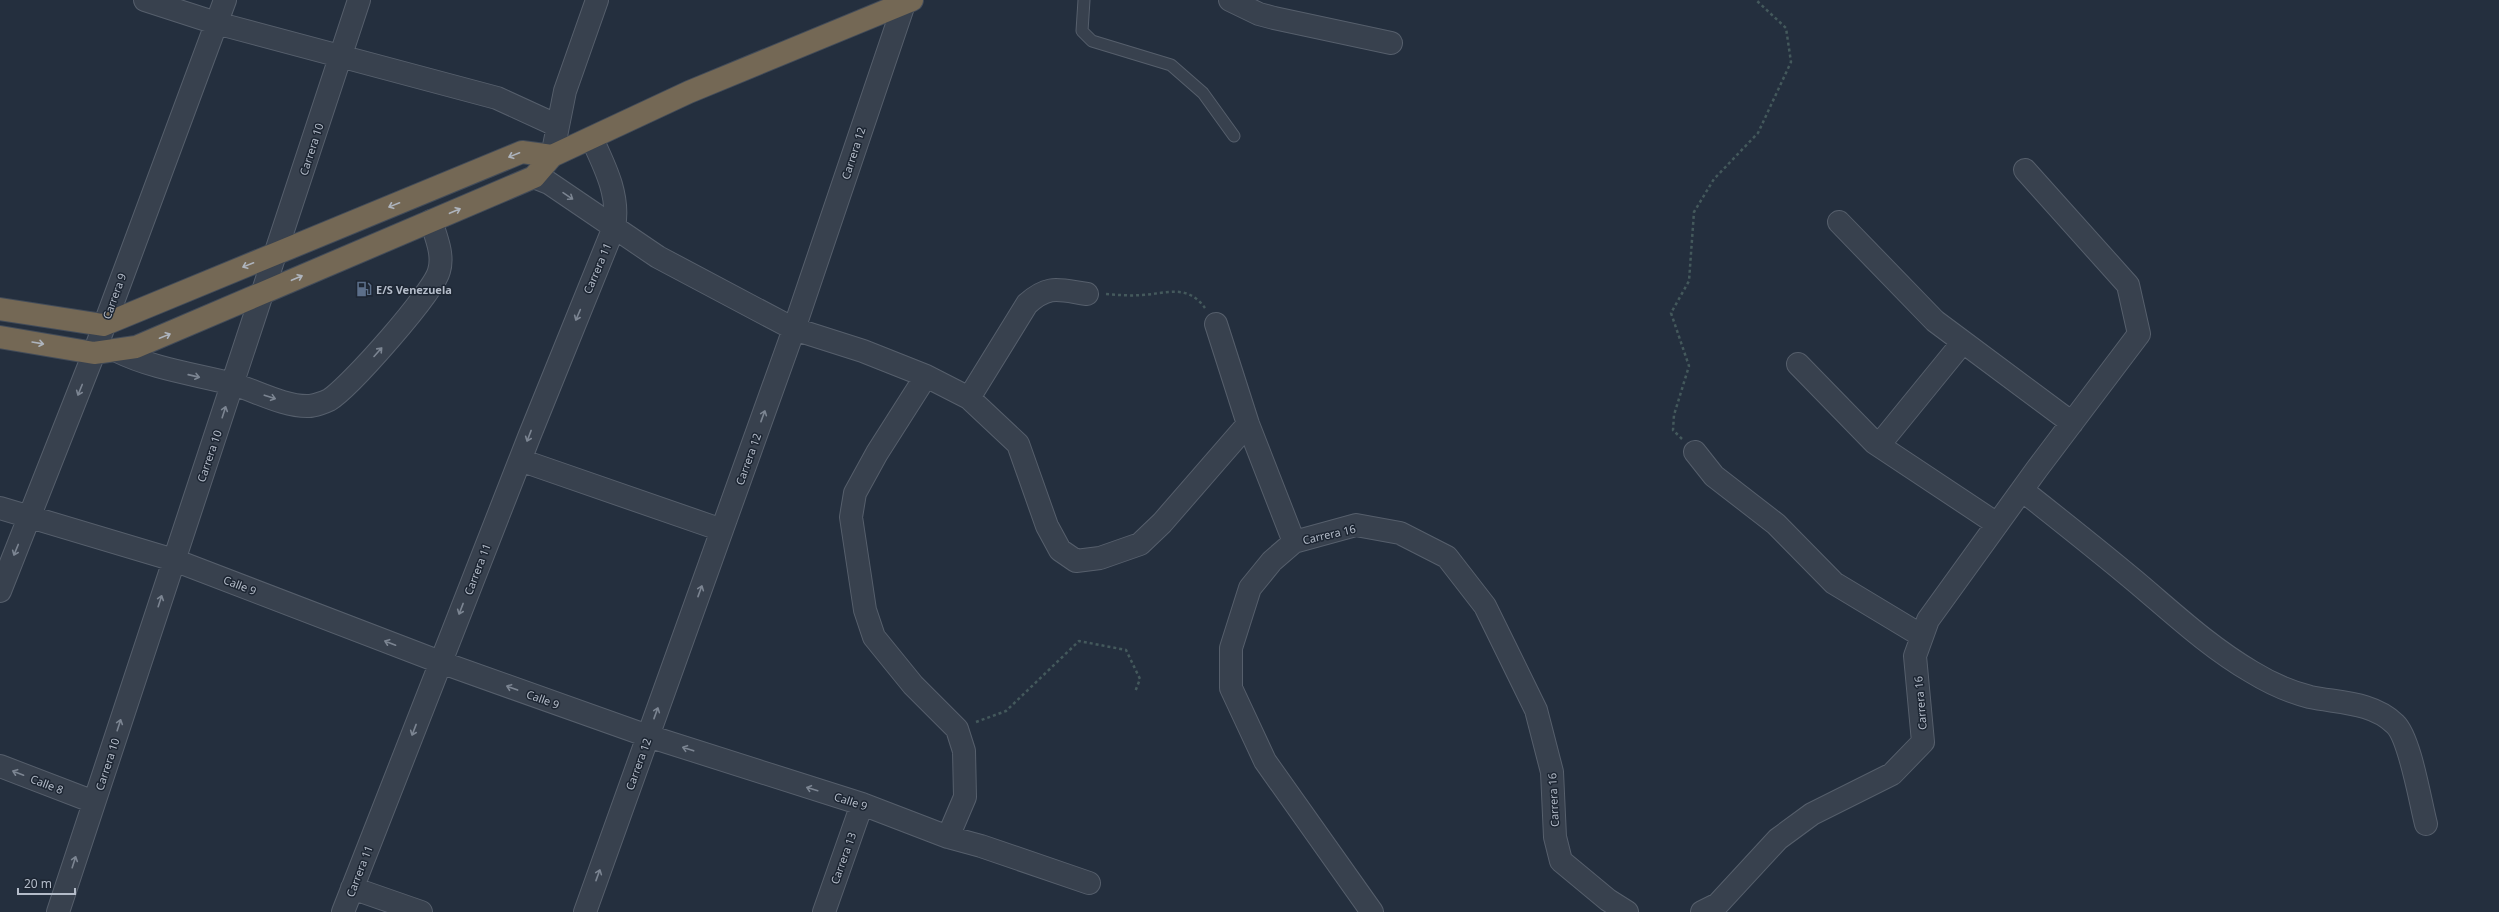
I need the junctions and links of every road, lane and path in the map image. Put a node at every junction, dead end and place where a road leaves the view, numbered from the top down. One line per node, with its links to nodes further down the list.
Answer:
1 (145, 0): 9 (street)
2 (225, 0): 9 (street, Carrera 9)
3 (359, 0): 11 (street, Carrera 10)
4 (597, 0): 12 (street)
5 (1084, 0): 13 (lane)
6 (1230, 0): 10 (street)
7 (1756, 0): 39 (path)
8 (908, 2): 14 (highway); 27 (street, Carrera 12)
9 (216, 23): 11 (street); 26 (street, Carrera 9)
10 (1391, 43)
11 (342, 55): 12 (street); 21 (street, Carrera 10)
12 (558, 126): 15 (street)
13 (1234, 136)
14 (592, 139): 15 (highway); 20 (street, Carrera 11)
15 (552, 156): 17 (highway); 21 (highway, one-way to 21)
16 (2026, 170): 36 (street, Carrera 16)
17 (534, 177): 18 (highway, one-way to 17); 20 (street, one-way to 20)
18 (431, 221): 22 (highway, one-way to 18); 34 (street, one-way to 18)
19 (1839, 222): 29 (street)
20 (614, 227): 27 (street); 40 (street, Carrera 11, one-way to 40)
21 (276, 254): 22 (street, Carrera 10); 26 (highway, one-way to 26)
22 (263, 293): 30 (highway, one-way to 22); 34 (street, Carrera 10)
23 (1087, 294): 25 (path); 35 (street)
24 (0, 308): 26 (highway)
25 (1216, 324): 37 (street)
26 (103, 325): 31 (street, Carrera 9)
27 (794, 329): 33 (street); 45 (street, Carrera 12, one-way to 27)
28 (0, 337): 31 (highway, one-way to 31)
29 (1963, 342): 36 (street); 38 (street)
30 (117, 351): 31 (highway); 34 (street, one-way to 34)
31 (94, 354): 43 (street, Carrera 9, one-way to 43)
32 (1798, 364): 38 (street)
33 (926, 376): 35 (street); 52 (street)
34 (233, 384): 47 (street, Carrera 10, one-way to 34)
35 (969, 398): 37 (street)
36 (2072, 423): 41 (street, Carrera 16)
37 (1248, 424): 46 (street)
38 (1879, 445): 44 (street)
39 (1695, 452): 49 (street)
40 (520, 460): 45 (street); 50 (street, Carrera 11, one-way to 50)
41 (2022, 490): 44 (street, Carrera 16); 57 (street)
42 (0, 508): 43 (street, Calle 9)
43 (29, 518): 47 (street, Calle 9); 48 (street, Carrera 9, one-way to 48)
44 (1997, 524): 49 (street, Carrera 16)
45 (722, 530): 53 (street, Carrera 12, one-way to 45)
46 (1294, 542): 66 (street, Carrera 16); 67 (street, Carrera 16)
47 (174, 560): 50 (street, Calle 9, one-way to 47); 55 (street, Carrera 10, one-way to 47)
48 (0, 591)
49 (1922, 636): 68 (street, Carrera 16)
50 (440, 662): 53 (street, Calle 9, one-way to 50); 60 (street, Carrera 11, one-way to 60)
51 (1135, 692): 52 (path)
52 (957, 729): 58 (street)
53 (648, 736): 56 (street, Calle 9, one-way to 53); 64 (street, Carrera 12, one-way to 53)
54 (0, 766): 55 (street, Calle 8, one-way to 54)
55 (94, 802): 61 (street, Carrera 10, one-way to 55)
56 (862, 804): 58 (street, Calle 9); 65 (street, Carrera 13)
57 (2426, 824)
58 (948, 837): 59 (street, Calle 9)
59 (1089, 883)
60 (352, 888): 62 (street, Carrera 11); 63 (street)
61 (58, 912)
62 (343, 912)
63 (421, 912)
64 (585, 912)
65 (824, 912)
66 (1372, 912)
67 (1627, 912)
68 (1702, 912)

